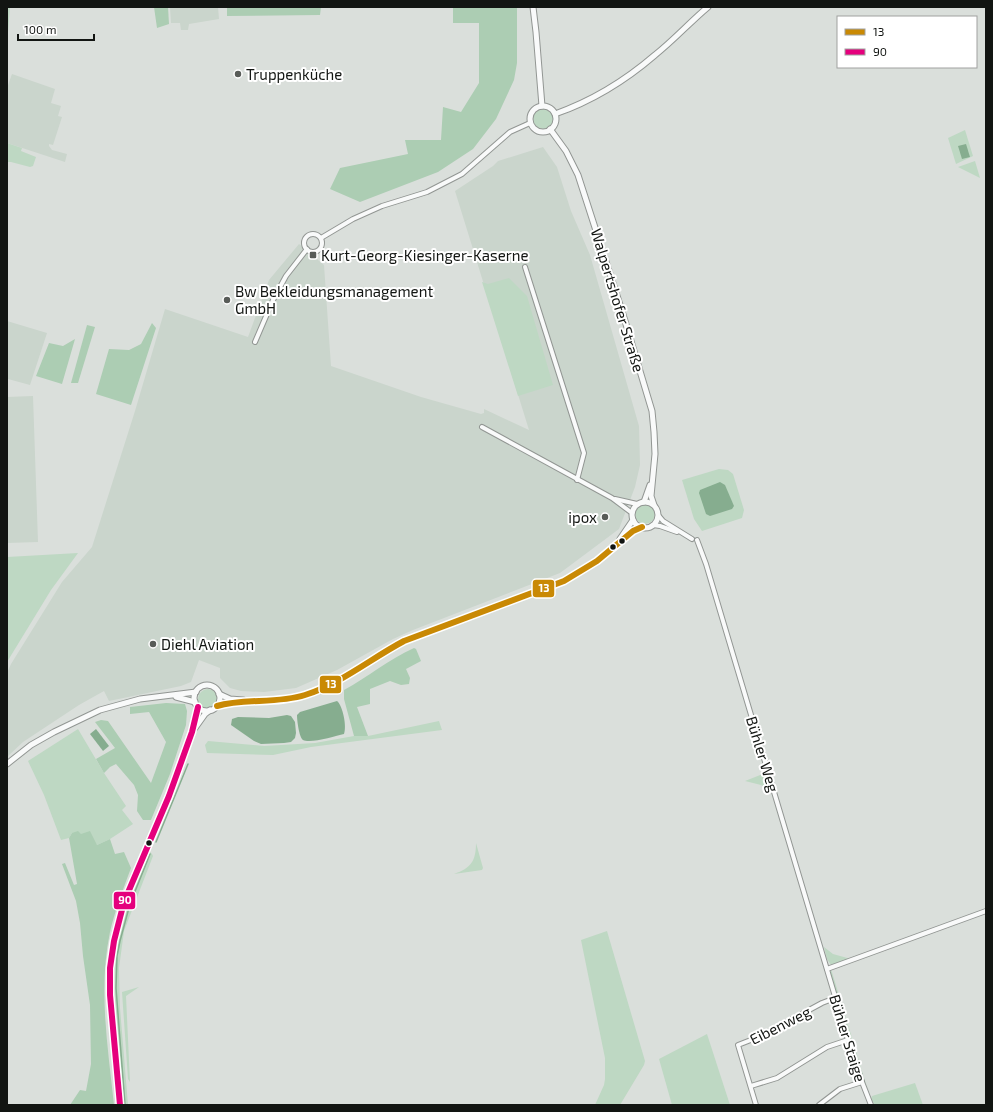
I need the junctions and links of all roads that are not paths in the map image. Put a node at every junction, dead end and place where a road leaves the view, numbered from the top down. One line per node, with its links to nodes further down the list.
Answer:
1 (533, 7): 3 (street)
2 (708, 7): 4 (street)
3 (542, 106): 4 (street); 5 (street)
4 (555, 114): 6 (street)
5 (530, 123): 6 (street); 7 (street)
6 (550, 129): 12 (street, Walpertshofer Straße)
7 (321, 238): 8 (street); 8 (street)
8 (307, 249): 10 (street)
9 (525, 267): 13 (street)
10 (255, 342)
11 (482, 427): 13 (street)
12 (652, 479): 15 (street, Walpertshofer Straße); 17 (street, Walpertshofer Straße)
13 (577, 480): 14 (street)
14 (612, 498): 16 (street); 18 (street)
15 (644, 502): 16 (street); 17 (street)
16 (638, 504): 18 (street)
17 (654, 505): 19 (street)
18 (632, 513): 20 (street)
19 (658, 515): 21 (street); 23 (street)
20 (633, 520): 22 (street); 26 (street)
21 (653, 525): 22 (street); 23 (street)
22 (642, 527): 26 (street)
23 (686, 535): 24 (street)
24 (692, 539)
25 (697, 540): 37 (street, Bühler Weg)
26 (617, 544): 30 (street)
27 (196, 692): 28 (street); 29 (street); 31 (street)
28 (219, 694): 30 (street); 32 (street)
29 (167, 696): 31 (street); 35 (street)
30 (256, 702): 32 (street)
31 (197, 704): 33 (street); 34 (street)
32 (217, 706): 33 (street)
33 (210, 710): 34 (street)
34 (192, 732): 42 (street)
35 (7, 764)
36 (986, 911): 37 (street)
37 (827, 969): 38 (street, Bühler Staige)
38 (835, 998): 39 (street, Bühler Staige); 41 (street, Eibenweg)
39 (848, 1040): 40 (street, Bühler Staige); 41 (street)
40 (862, 1082): 44 (street); 45 (street, Bühler Staige)
41 (751, 1086): 43 (street, Eibenweg)
42 (120, 1105)
43 (756, 1105)
44 (819, 1105)
45 (871, 1105)

